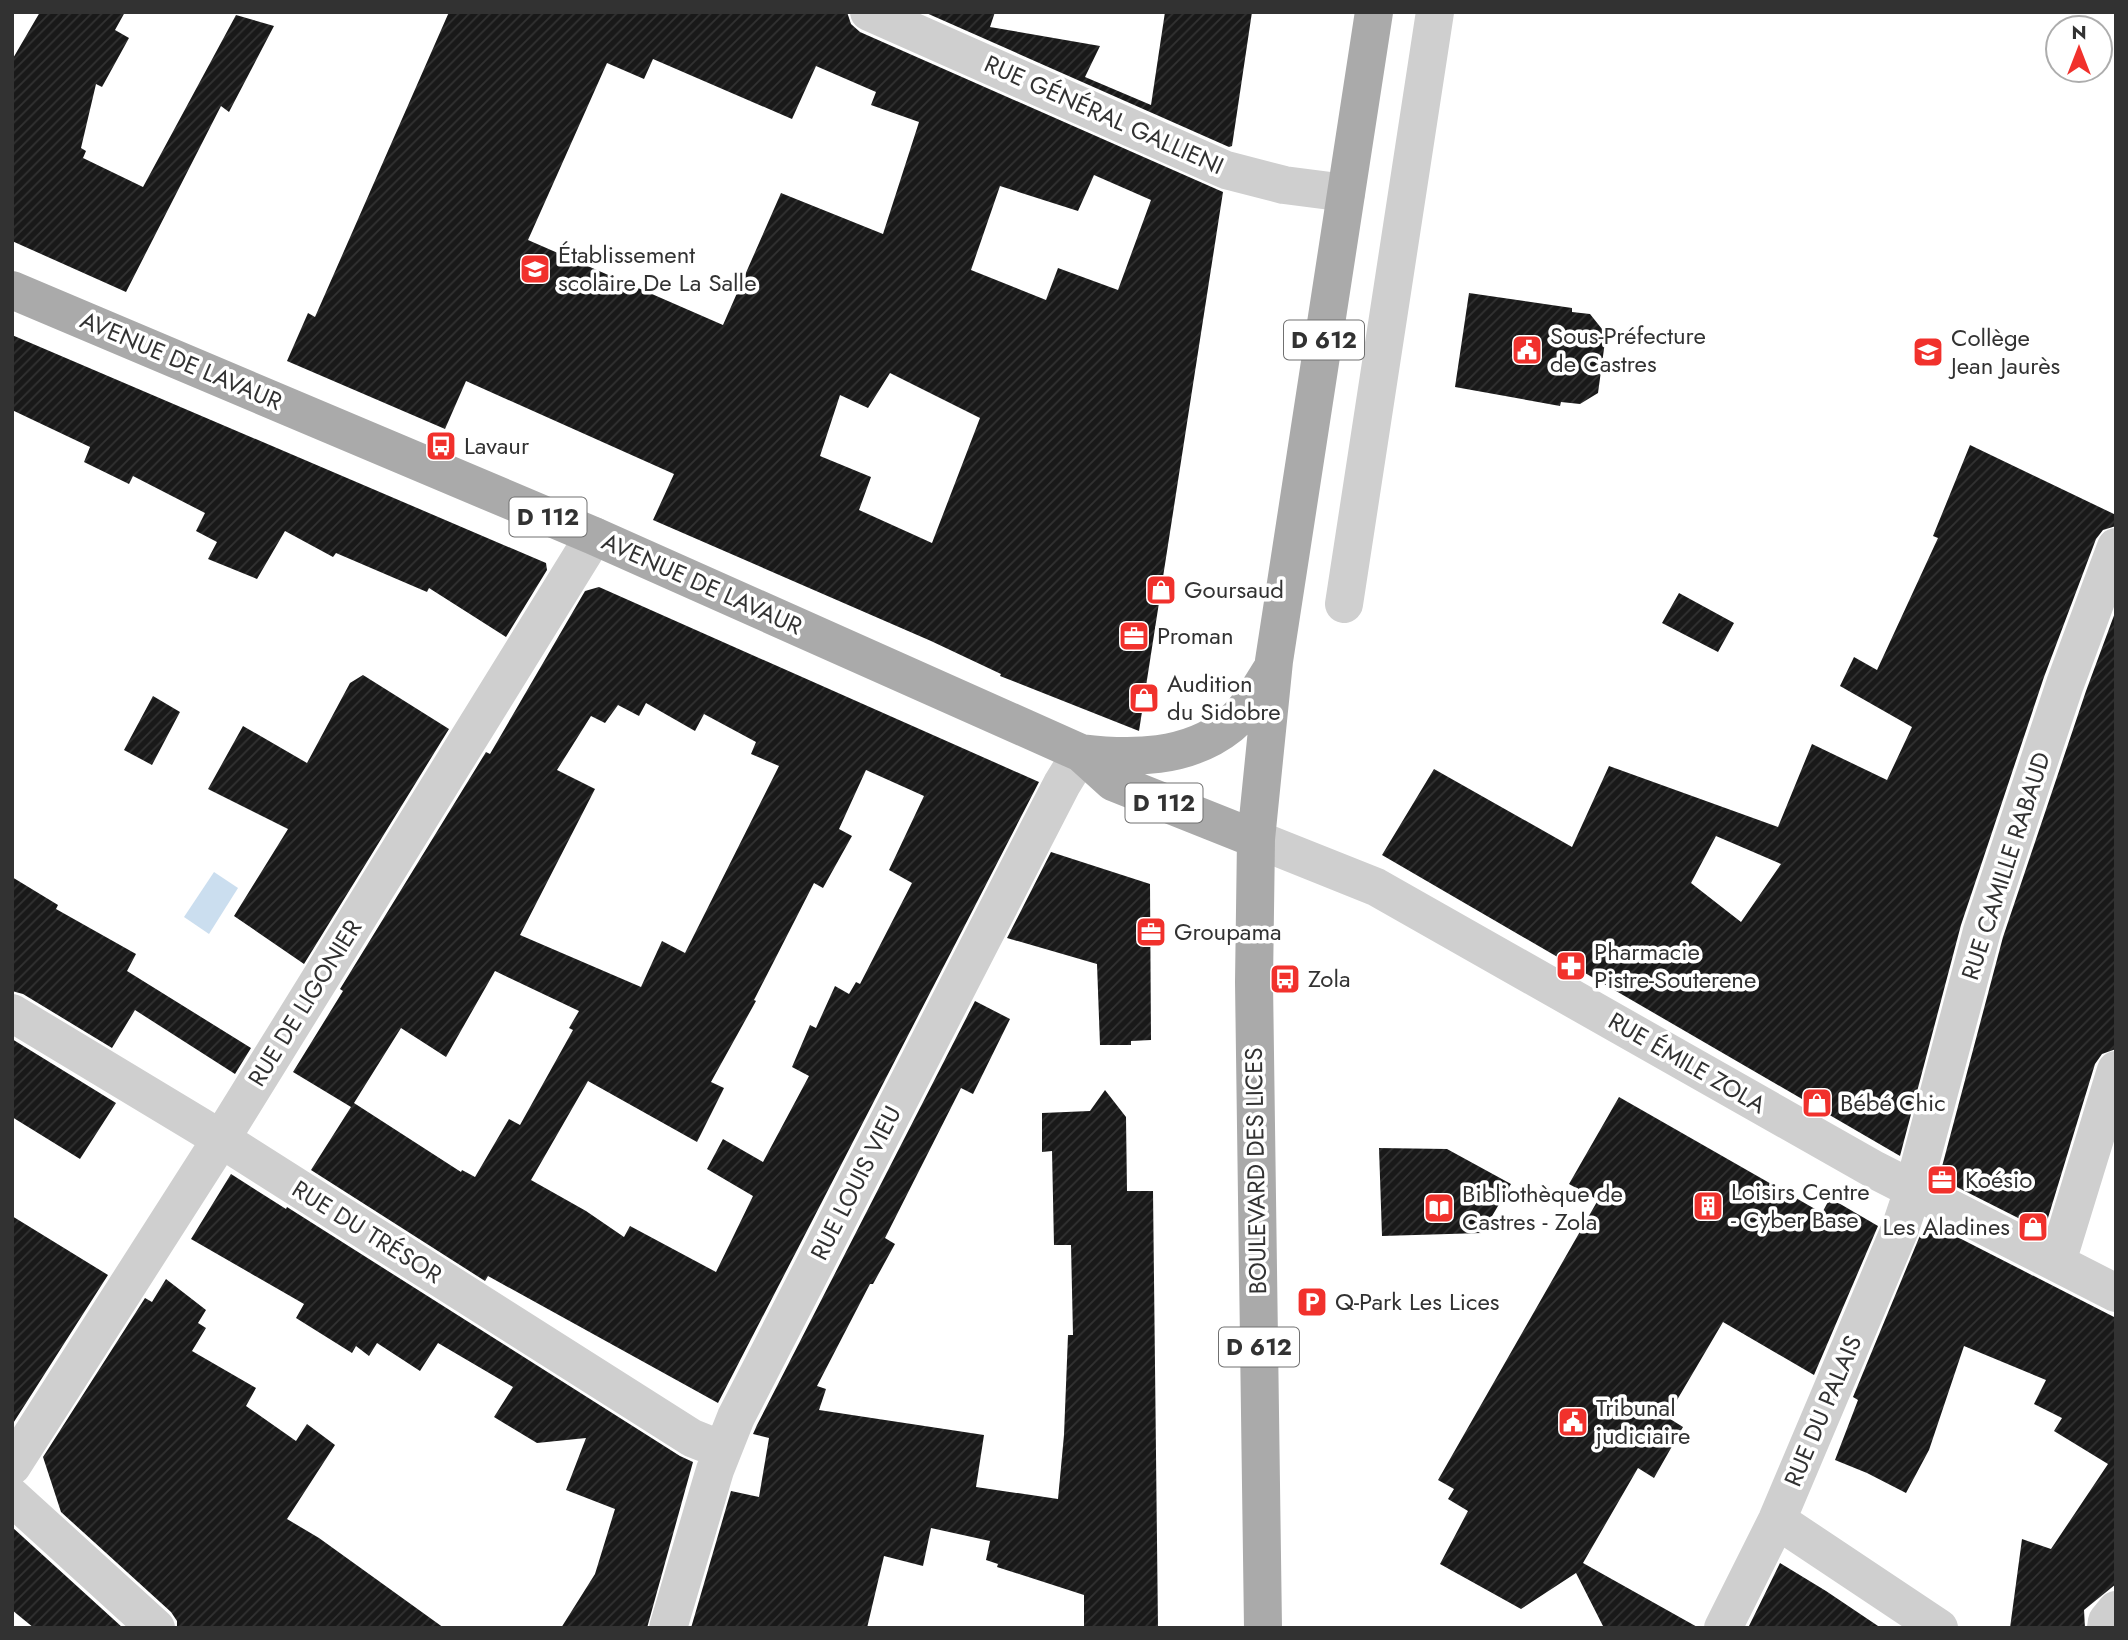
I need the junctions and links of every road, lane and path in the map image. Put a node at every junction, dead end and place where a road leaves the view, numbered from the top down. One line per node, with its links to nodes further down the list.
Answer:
1 (869, 12): 4 (street, RUE GÉNÉRAL GALLIENI)
2 (1374, 12): 4 (main road, D 612)
3 (1435, 12): 8 (street)
4 (1346, 193): 9 (main road, D 612)
5 (12, 290): 6 (main road, AVENUE DE LAVAUR / D 112)
6 (594, 536): 10 (main road, AVENUE DE LAVAUR / D 112); 14 (street, RUE DE LIGONIER)
7 (2116, 547): 15 (street, RUE CAMILLE RABAUD)
8 (1344, 604)
9 (1273, 668): 10 (main road, AVENUE DE LAVAUR / D 112); 11 (main road, D 612)
10 (1081, 753): 11 (main road, AVENUE DE LAVAUR / D 112); 18 (street, RUE LOUIS VIEU)
11 (1256, 839): 15 (street, RUE ÉMILE ZOLA); 25 (main road, BOULEVARD DES LICES / D 612)
12 (12, 1013): 14 (street, RUE DU TRÉSOR)
13 (2116, 1070): 16 (street)
14 (221, 1139): 18 (street, RUE DU TRÉSOR); 19 (street, RUE DE LIGONIER)
15 (1913, 1190): 16 (street, RUE ÉMILE ZOLA); 21 (street, RUE DU PALAIS)
16 (2057, 1262): 17 (street, RUE ÉMILE ZOLA)
17 (2116, 1293)
18 (722, 1450): 24 (street, RUE LOUIS VIEU)
19 (12, 1466)
20 (12, 1497): 23 (street)
21 (1777, 1520): 26 (street, RUE DU PALAIS); 27 (street)
22 (2116, 1610): 28 (street)
23 (156, 1628)
24 (668, 1628)
25 (1263, 1628)
26 (1723, 1628)
27 (1939, 1628)
28 (2106, 1628)

